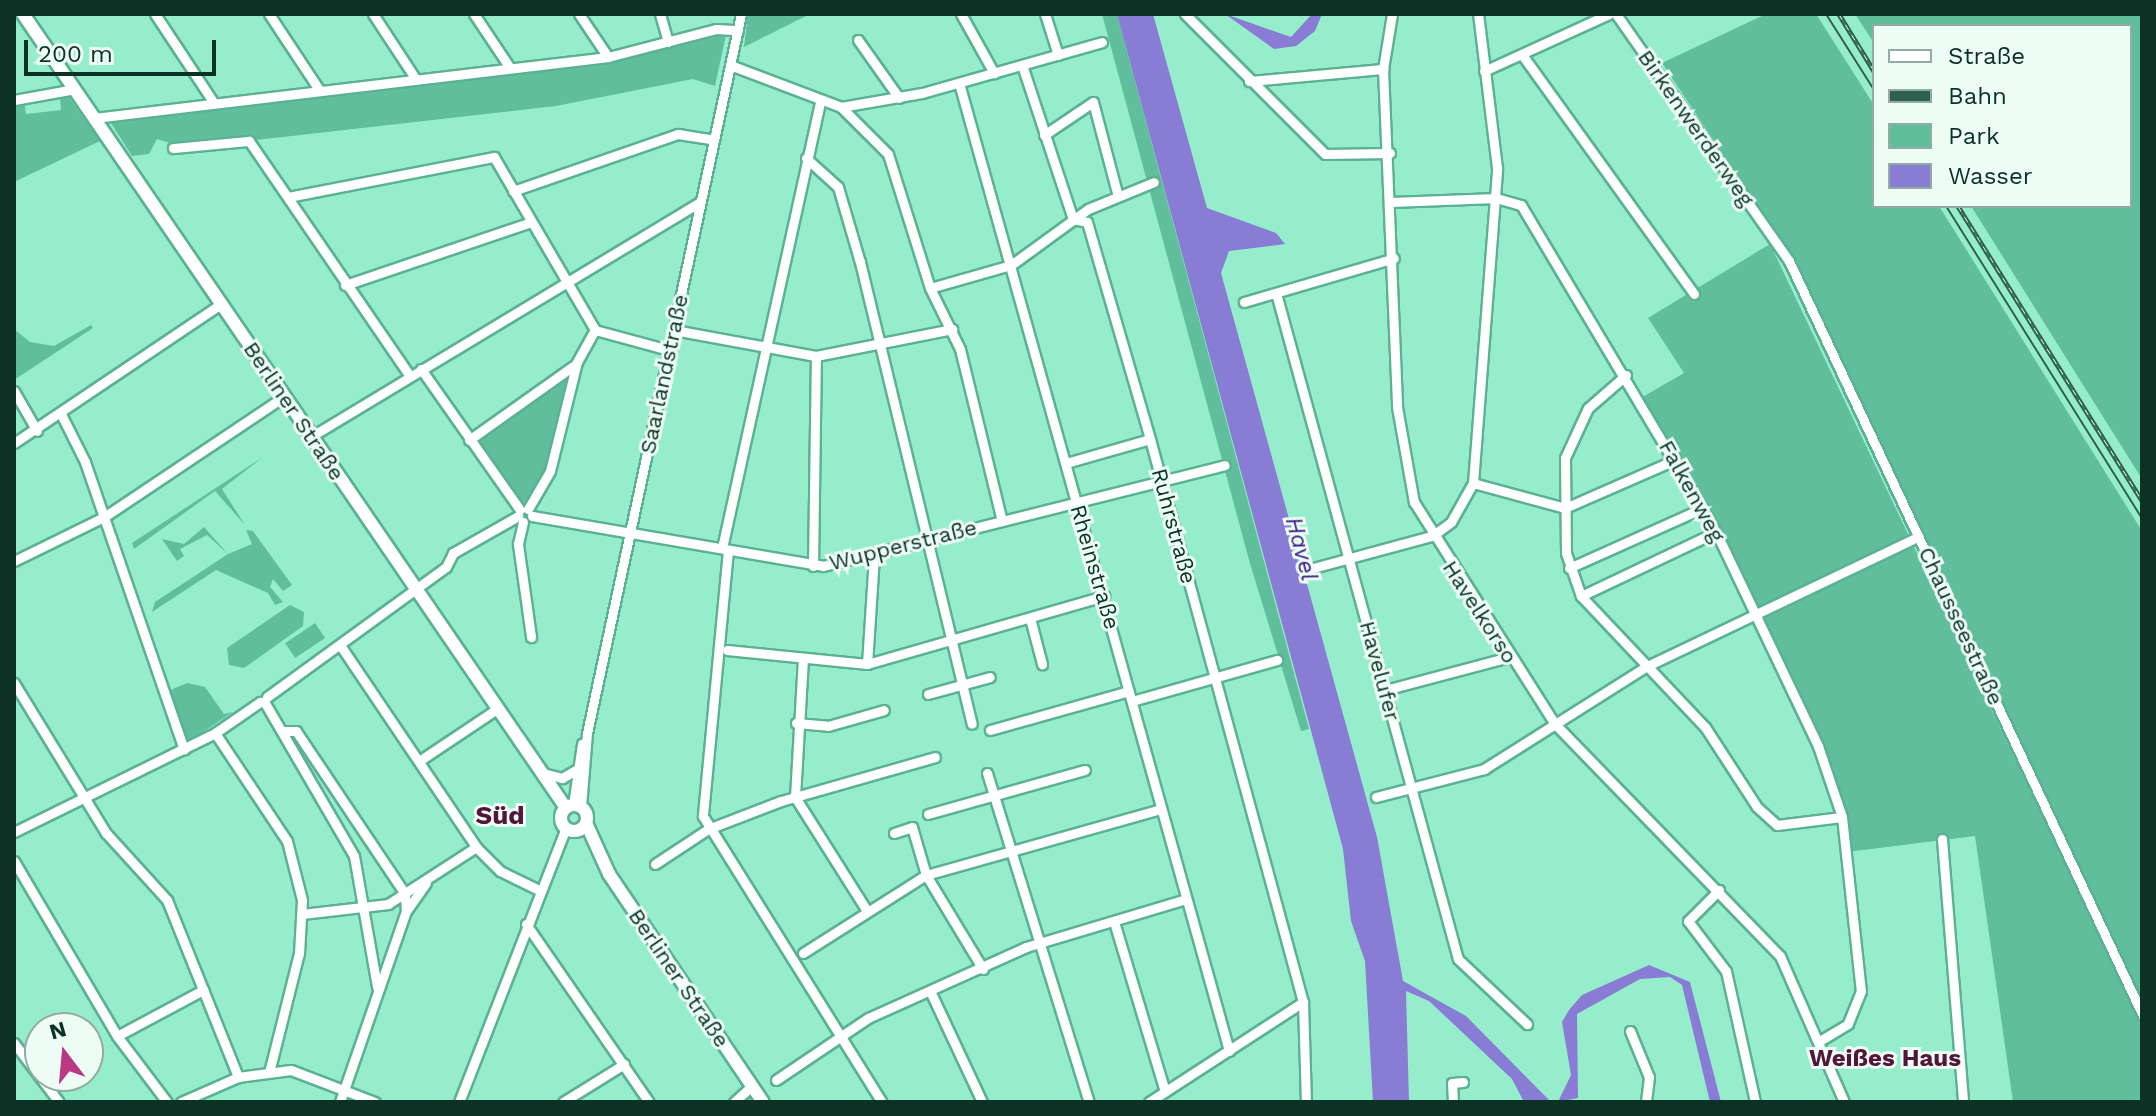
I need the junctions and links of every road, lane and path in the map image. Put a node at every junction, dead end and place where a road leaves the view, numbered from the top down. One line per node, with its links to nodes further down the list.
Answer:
1 (23, 14): 33 (main road, Berliner Straße)
2 (155, 14): 36 (street)
3 (269, 14): 32 (street)
4 (373, 14): 29 (street)
5 (474, 14): 25 (street)
6 (579, 14): 22 (street)
7 (660, 14): 18 (street)
8 (741, 14): 16 (street, Saarlandstraße)
9 (961, 14): 28 (street)
10 (1045, 14): 20 (street)
11 (1185, 14): 30 (street)
12 (1392, 14): 26 (street, Havelkorso)
13 (1478, 14): 27 (street)
14 (1609, 14): 21 (street)
15 (1616, 14): 54 (street, Birkenwerderweg)
16 (738, 30): 18 (street); 23 (street, Saarlandstraße)
17 (858, 40): 34 (street)
18 (668, 42): 22 (street)
19 (1102, 42): 20 (street)
20 (1058, 55): 24 (street)
21 (1523, 56): 27 (street); 61 (street)
22 (608, 57): 25 (street)
23 (730, 65): 37 (street); 41 (street, Saarlandstraße)
24 (1022, 65): 28 (street); 40 (street, Ruhrstraße)
25 (510, 68): 29 (street)
26 (1383, 69): 30 (street); 43 (street, Havelkorso)
27 (1484, 71): 49 (street)
28 (994, 73): 31 (street)
29 (415, 78): 32 (street)
30 (1249, 81): 43 (street)
31 (959, 83): 34 (street); 56 (street, Rheinstraße)
32 (318, 88): 36 (street)
33 (75, 89): 35 (street); 39 (main road, Berliner Straße)
34 (899, 98): 38 (street)
35 (14, 100)
36 (212, 100): 39 (street)
37 (820, 101): 38 (street); 44 (street)
38 (841, 107): 59 (street)
39 (94, 118): 63 (main road, Berliner Straße)
40 (1044, 135): 47 (street); 52 (street, Ruhrstraße)
41 (714, 140): 46 (street); 51 (street, Saarlandstraße)
42 (173, 148): 48 (street)
43 (1390, 153): 50 (street, Havelkorso)
44 (806, 158): 67 (street); 68 (street)
45 (1154, 182): 47 (street)
46 (513, 191): 48 (street); 53 (street)
47 (1117, 193): 52 (street)
48 (288, 197): 58 (street)
49 (1496, 198): 50 (street); 73 (street, Falkenweg); 87 (street)
50 (1391, 202): 55 (street, Havelkorso)
51 (699, 203): 57 (street); 66 (street, Saarlandstraße)
52 (1073, 219): 56 (street); 80 (street, Ruhrstraße)
53 (531, 222): 57 (street); 58 (street)
54 (1776, 241): 97 (street, Chausseestraße)
55 (1394, 258): 60 (street); 96 (street, Havelkorso)
56 (1011, 265): 59 (street); 84 (street, Rheinstraße)
57 (564, 279): 65 (street); 72 (street)
58 (345, 285): 74 (street)
59 (930, 288): 64 (street)
60 (1276, 293): 62 (street); 101 (street, Havelufer)
61 (1694, 294)
62 (1244, 302)
63 (222, 303): 76 (main road, Berliner Straße); 77 (street)
64 (952, 329): 67 (street); 93 (street)
65 (595, 330): 69 (street); 71 (street)
66 (674, 330): 68 (street); 69 (street, Saarlandstraße)
67 (880, 346): 70 (street); 98 (street)
68 (765, 348): 70 (street); 99 (street)
69 (669, 350): 94 (street, Saarlandstraße)
70 (816, 356): 103 (street)
71 (577, 362): 81 (street); 91 (street)
72 (421, 369): 74 (street); 81 (street)
73 (1626, 375): 83 (street, Falkenweg); 89 (street)
74 (410, 376): 79 (street)
75 (14, 391): 78 (street)
76 (285, 396): 79 (main road, Berliner Straße); 92 (street)
77 (62, 416): 78 (street); 92 (street)
78 (37, 431): 82 (street)
79 (312, 436): 106 (main road, Berliner Straße)
80 (1150, 439): 84 (street); 86 (street, Ruhrstraße)
81 (469, 440): 91 (street)
82 (14, 443)
83 (1675, 460): 89 (street); 90 (street, Falkenweg)
84 (1066, 463): 88 (street, Rheinstraße)
85 (1224, 465): 86 (street, Wupperstraße)
86 (1162, 483): 88 (street, Wupperstraße); 122 (street, Ruhrstraße)
87 (1473, 483): 89 (street); 96 (street)
88 (1078, 505): 93 (street, Wupperstraße); 107 (street, Rheinstraße)
89 (1565, 508): 105 (street)
90 (1703, 508): 95 (street, Falkenweg); 105 (street)
91 (524, 514): 94 (street, Wupperstraße); 106 (street); 111 (street)
92 (104, 517): 102 (street); 138 (street)
93 (1002, 521): 98 (street, Wupperstraße)
94 (631, 530): 99 (street, Wupperstraße); 137 (street, Saarlandstraße)
95 (1716, 532): 108 (street); 109 (street, Falkenweg)
96 (1432, 536): 101 (street); 115 (street, Havelkorso)
97 (1919, 536): 109 (street); 182 (street, Chausseestraße)
98 (922, 540): 100 (street, Wupperstraße); 112 (street)
99 (725, 549): 103 (street, Wupperstraße); 155 (street)
100 (874, 556): 103 (street, Wupperstraße); 118 (street)
101 (1349, 558): 104 (street); 125 (street, Havelufer)
102 (14, 561)
103 (813, 566)
104 (1313, 568)
105 (1569, 568): 108 (street)
106 (416, 590): 113 (street); 129 (main road, Berliner Straße)
107 (1104, 596): 110 (street); 127 (street, Rheinstraße)
108 (1581, 596): 120 (street)
109 (1757, 614): 120 (street); 153 (street, Falkenweg)
110 (1030, 618): 112 (street); 119 (street)
111 (531, 637)
112 (949, 641): 118 (street); 124 (street)
113 (340, 645): 128 (street); 140 (street)
114 (727, 650): 116 (street)
115 (1509, 657): 125 (street); 133 (street, Havelkorso)
116 (803, 658): 118 (street); 131 (street)
117 (1277, 660): 122 (street)
118 (867, 664)
119 (1042, 664)
120 (1647, 666): 133 (street); 153 (street)
121 (990, 677): 124 (street)
122 (1215, 677): 127 (street); 181 (street, Ruhrstraße)
123 (14, 683): 147 (street)
124 (962, 685): 126 (street); 132 (street)
125 (1385, 690): 145 (street, Havelufer)
126 (928, 694)
127 (1131, 696): 134 (street); 151 (street, Rheinstraße)
128 (264, 700): 135 (street); 136 (street)
129 (497, 709): 140 (street); 143 (main road, Berliner Straße)
130 (884, 710): 131 (street)
131 (796, 723): 148 (street)
132 (972, 724)
133 (1555, 724): 145 (street); 166 (street, Havelkorso)
134 (990, 730)
135 (283, 731): 167 (street); 169 (street)
136 (215, 733): 138 (street); 172 (street)
137 (587, 733): 141 (street, Saarlandstraße); 150 (street, Saarlandstraße)
138 (184, 749): 147 (street)
139 (935, 757): 148 (street)
140 (419, 761): 159 (street)
141 (576, 770): 143 (street); 150 (street, Saarlandstraße)
142 (1085, 770): 146 (street)
143 (540, 772): 150 (main road, Berliner Straße)
144 (987, 773): 146 (street)
145 (1412, 788): 149 (street); 183 (street, Havelufer)
146 (994, 795): 152 (street); 160 (street)
147 (84, 797): 156 (street); 178 (street)
148 (795, 797): 155 (street); 171 (street)
149 (1376, 797)
150 (573, 807): 154 (main road); 154 (main road, Berliner Straße)
151 (1161, 809): 160 (street); 168 (street, Rheinstraße)
152 (928, 814)
153 (1842, 817): 187 (street, Falkenweg)
154 (577, 827): 165 (street); 195 (main road, Berliner Straße)
155 (708, 829): 162 (street); 185 (street)
156 (14, 832)
157 (894, 833): 163 (street)
158 (1942, 839): 217 (street)
159 (476, 847): 164 (street); 165 (street)
160 (1011, 850): 163 (street); 175 (street)
161 (14, 861): 186 (street)
162 (655, 864)
163 (926, 875): 171 (street); 177 (street)
164 (428, 881): 167 (street); 170 (street)
165 (539, 890): 173 (street)
166 (1719, 890): 187 (street, Havelkorso); 215 (street)
167 (405, 894): 169 (street); 170 (street)
168 (1186, 899): 174 (street); 189 (street, Rheinstraße)
169 (365, 908): 172 (street); 180 (street)
170 (406, 911): 180 (street)
171 (867, 911): 176 (street)
172 (302, 914): 191 (street)
173 (526, 924): 190 (street); 203 (street)
174 (1115, 925): 175 (street); 197 (street)
175 (1045, 946): 177 (street); 210 (street)
176 (803, 953)
177 (983, 969): 179 (street)
178 (203, 990): 186 (street); 192 (street)
179 (931, 993): 185 (street); 209 (street)
180 (377, 995): 196 (street)
181 (1303, 1002): 189 (street); 212 (street, Ruhrstraße)
182 (2142, 1014)
183 (1527, 1024)
184 (1630, 1031): 214 (street)
185 (842, 1033): 193 (street); 208 (street)
186 (117, 1036): 199 (street)
187 (1821, 1040): 216 (street, Havelkorso)
188 (14, 1043): 198 (street)
189 (1229, 1051): 197 (street)
190 (624, 1064): 204 (street); 205 (street)
191 (269, 1072): 192 (street); 196 (street)
192 (238, 1077): 200 (street)
193 (776, 1080)
194 (1463, 1082): 213 (street)
195 (752, 1086): 206 (street); 207 (main road, Berliner Straße)
196 (344, 1091): 201 (street); 202 (street)
197 (1165, 1092): 211 (street)
198 (59, 1102)
199 (167, 1102)
200 (181, 1102)
201 (340, 1102)
202 (375, 1102)
203 (459, 1102)
204 (563, 1102)
205 (649, 1102)
206 (734, 1102)
207 (763, 1102)
208 (882, 1102)
209 (982, 1102)
210 (1089, 1102)
211 (1149, 1102)
212 (1306, 1102)
213 (1453, 1102)
214 (1646, 1102)
215 (1755, 1102)
216 (1844, 1102)
217 (1963, 1102)

